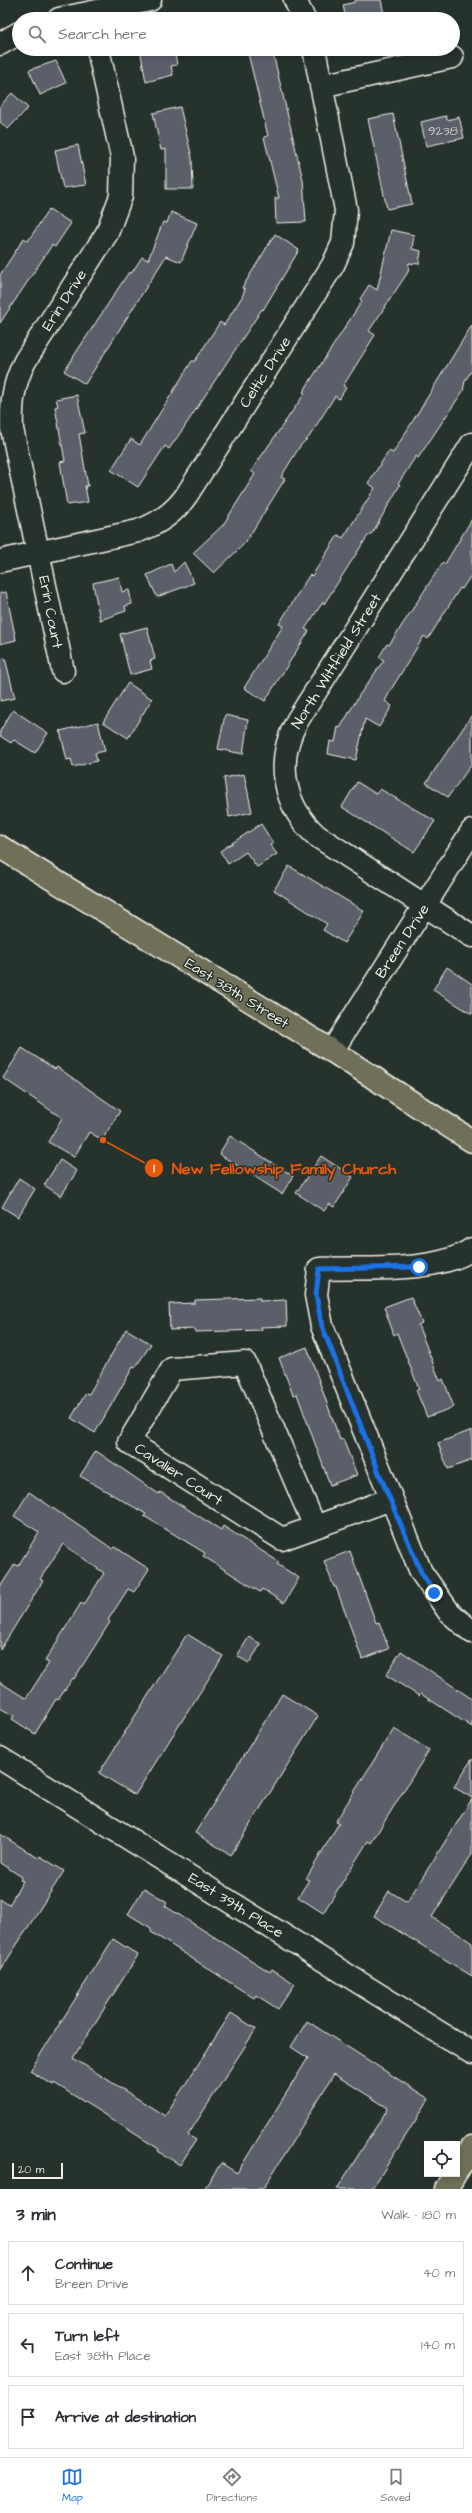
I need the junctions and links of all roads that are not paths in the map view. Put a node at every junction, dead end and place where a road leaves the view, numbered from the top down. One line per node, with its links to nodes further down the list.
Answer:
1 (150, 0): 3 (street)
2 (295, 0): 4 (street)
3 (106, 12)
4 (301, 12)
5 (12, 37): 6 (street)
6 (0, 44)
7 (100, 56): 12 (street, Erin Drive)
8 (315, 56): 10 (street, Celtic Drive)
9 (452, 57): 10 (street)
10 (321, 86): 12 (street, Celtic Drive)
11 (472, 444): 17 (street, North Wittfield Street)
12 (39, 552): 13 (street, Celtic Drive); 14 (street, Erin Court)
13 (0, 561)
14 (63, 671)
15 (472, 831): 17 (street, Breen Drive)
16 (0, 846): 19 (main road, East 38th Street)
17 (425, 905): 18 (street, North Wittfield Street); 19 (street, Breen Drive)
18 (472, 936)
19 (332, 1051): 20 (main road, East 38th Street)
20 (472, 1142)
21 (472, 1249): 22 (street)
22 (391, 1499): 23 (street, Cavalier Court); 24 (street)
23 (314, 1527): 23 (street, Cavalier Court)
24 (472, 1632)
25 (0, 1758): 26 (street, East 39th Place)
26 (472, 2053)
27 (472, 2147): 28 (main road)
28 (460, 2166)
29 (453, 2177): 30 (main road)
30 (446, 2189)

